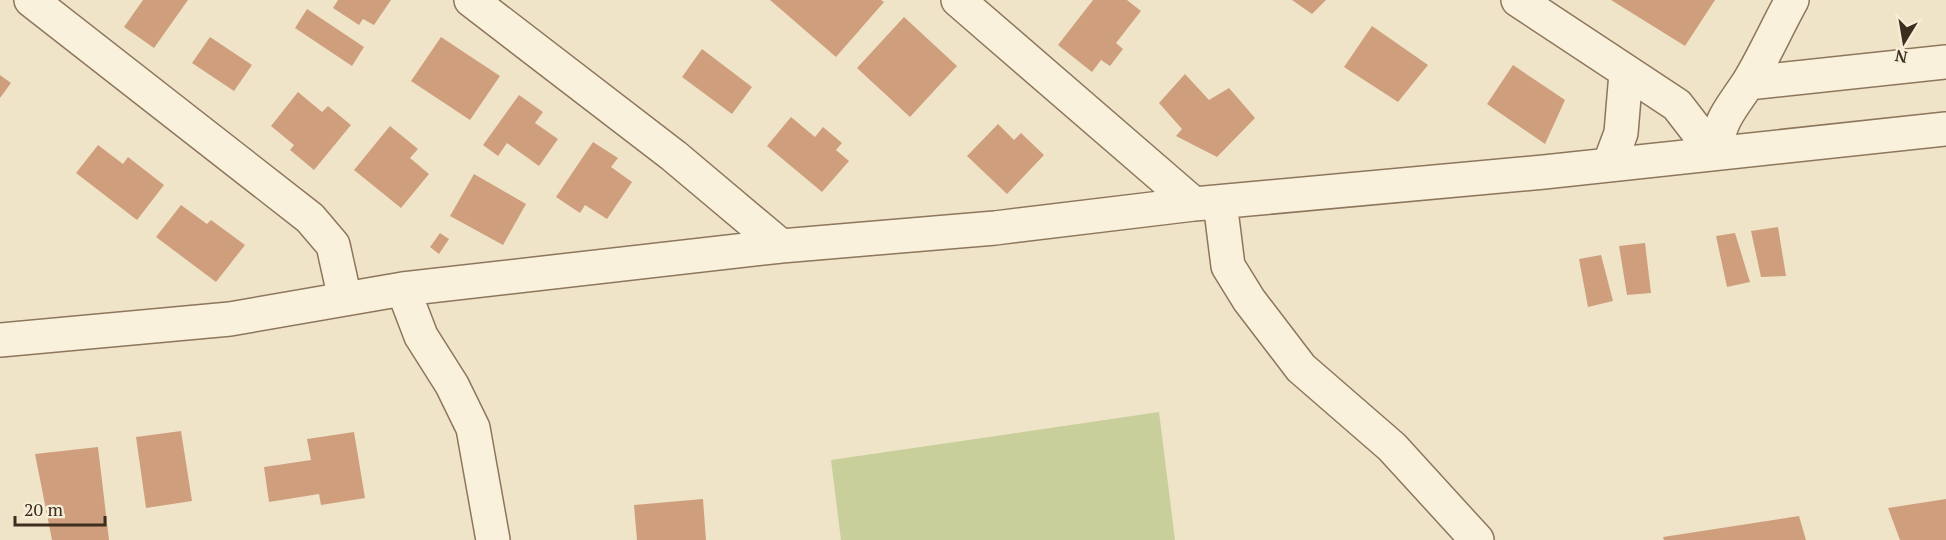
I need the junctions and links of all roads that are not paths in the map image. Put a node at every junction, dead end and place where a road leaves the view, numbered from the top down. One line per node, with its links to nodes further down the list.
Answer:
1 (31, 0): 15 (street)
2 (471, 0): 13 (street)
3 (958, 0): 12 (street)
4 (1518, 0): 7 (street)
5 (1792, 0): 8 (street)
6 (1946, 62): 8 (street)
7 (1626, 73): 10 (street); 11 (street)
8 (1748, 83): 10 (street)
9 (1946, 129): 10 (street)
10 (1714, 153): 11 (street)
11 (1608, 165): 12 (street)
12 (1207, 203): 13 (street); 18 (street)
13 (781, 246): 14 (street)
14 (403, 289): 15 (street); 17 (street)
15 (345, 299): 16 (street)
16 (0, 340)
17 (493, 540)
18 (1477, 540)

